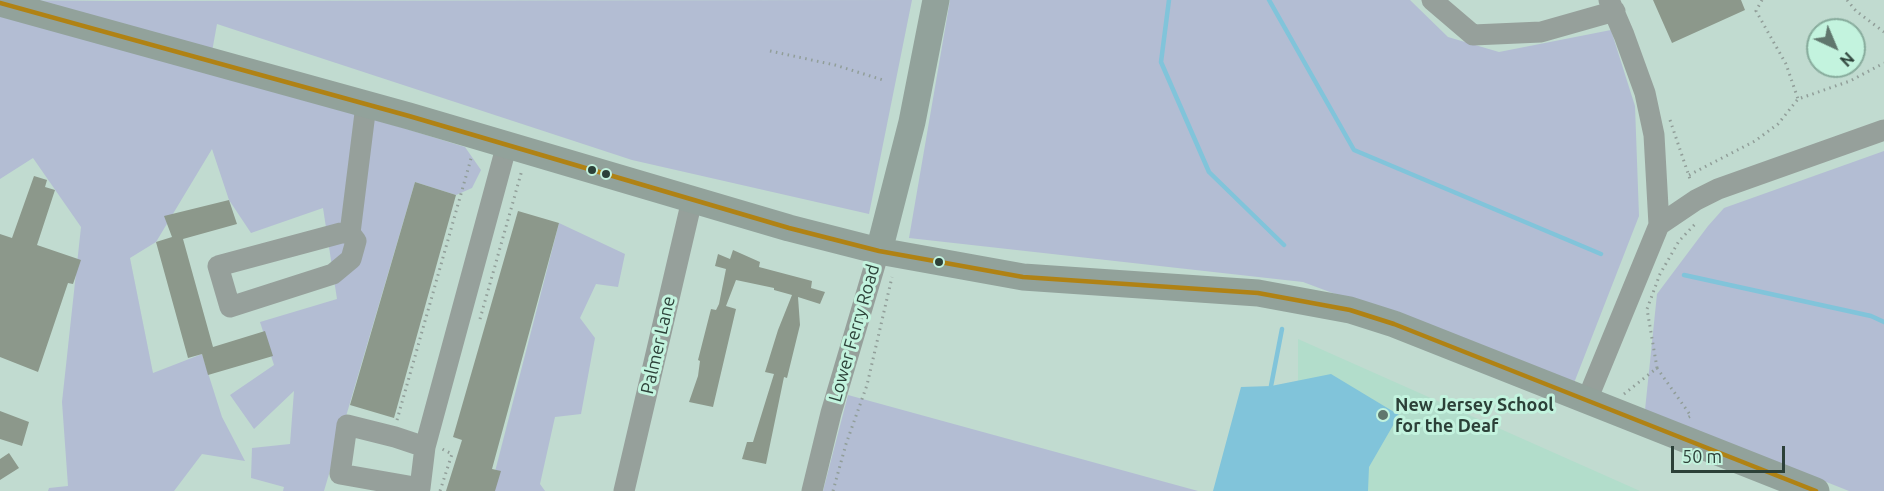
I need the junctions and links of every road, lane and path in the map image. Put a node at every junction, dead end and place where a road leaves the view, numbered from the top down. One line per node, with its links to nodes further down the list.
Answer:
1 (936, 0): 21 (main road, Lower Ferry Road)
2 (1431, 0): 6 (street)
3 (1762, 0): 11 (path)
4 (1847, 0): 7 (path)
5 (0, 3): 12 (main road)
6 (1612, 6): 19 (street)
7 (1884, 32)
8 (770, 51): 10 (path)
9 (1884, 63): 11 (path)
10 (883, 80)
11 (1798, 99): 17 (path)
12 (366, 105): 14 (main road); 20 (street)
13 (1884, 130): 19 (street)
14 (507, 144): 18 (main road); 28 (street)
15 (473, 153): 26 (path)
16 (523, 169): 23 (path)
17 (1689, 175)
18 (692, 200): 21 (main road); 30 (street, Palmer Lane)
19 (1659, 225): 25 (street)
20 (350, 233): 20 (street)
21 (879, 251): 25 (main road); 31 (street, Lower Ferry Road)
22 (892, 278): 32 (path)
23 (477, 329)
24 (1657, 368): 27 (path)
25 (1587, 400): 27 (main road)
26 (396, 422)
27 (1664, 431): 33 (main road)
28 (435, 446): 29 (path)
29 (440, 491)
30 (624, 491)
31 (812, 491)
32 (833, 491)
33 (1816, 491)

